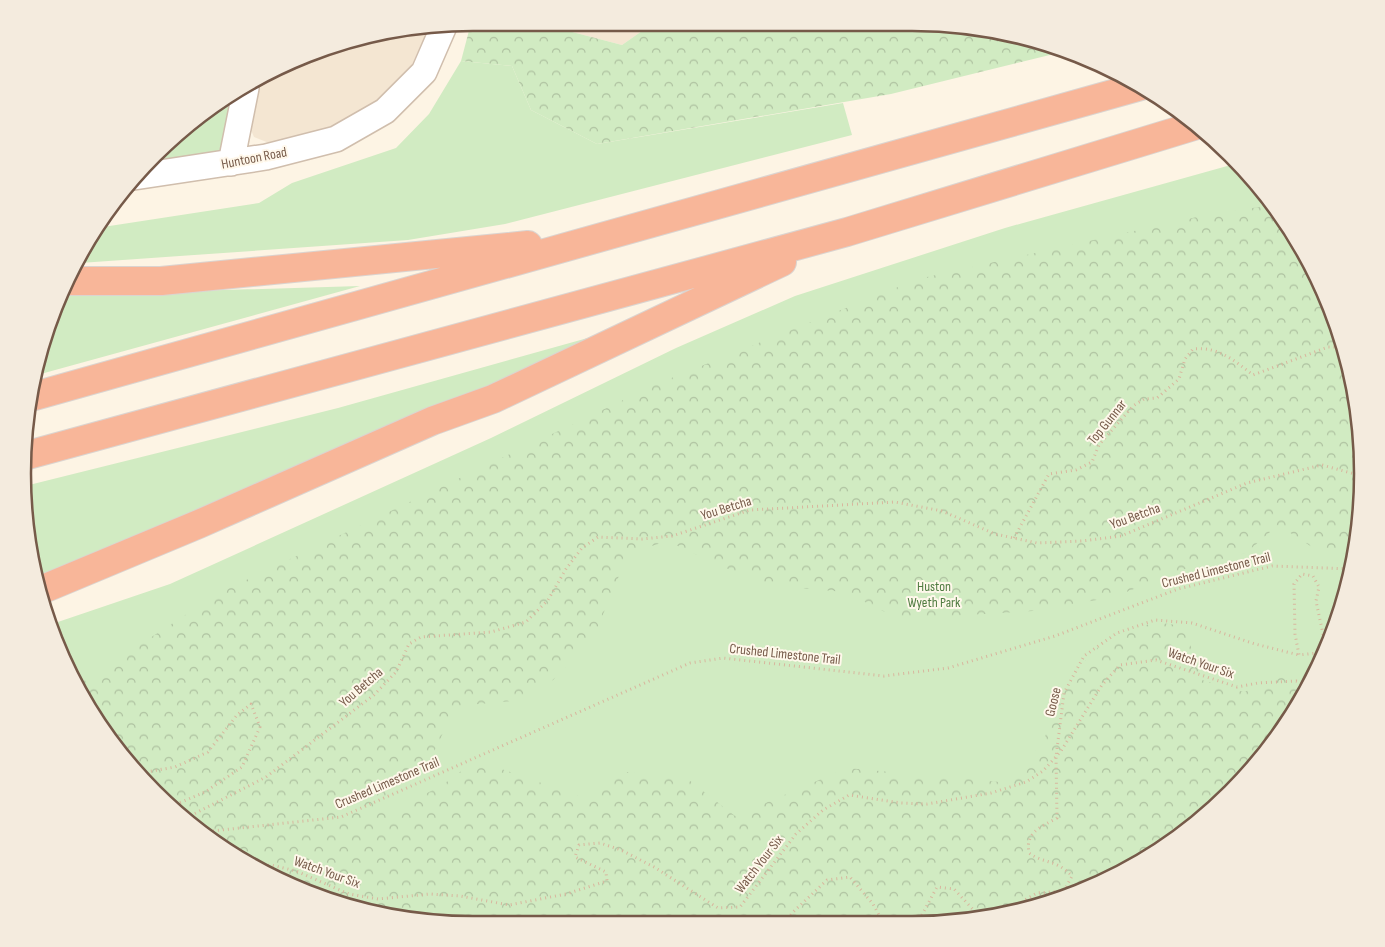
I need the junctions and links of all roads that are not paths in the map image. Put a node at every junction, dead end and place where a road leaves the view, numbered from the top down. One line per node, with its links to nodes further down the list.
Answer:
1 (441, 32): 5 (street, Huntoon Road)
2 (1130, 89): 8 (highway)
3 (244, 96): 5 (street)
4 (1187, 128): 7 (highway)
5 (231, 163): 6 (street, Huntoon Road)
6 (148, 175)
7 (847, 232): 11 (highway); 12 (highway)
8 (602, 237): 9 (highway); 10 (highway)
9 (76, 281)
10 (39, 395)
11 (32, 454)
12 (46, 588)

